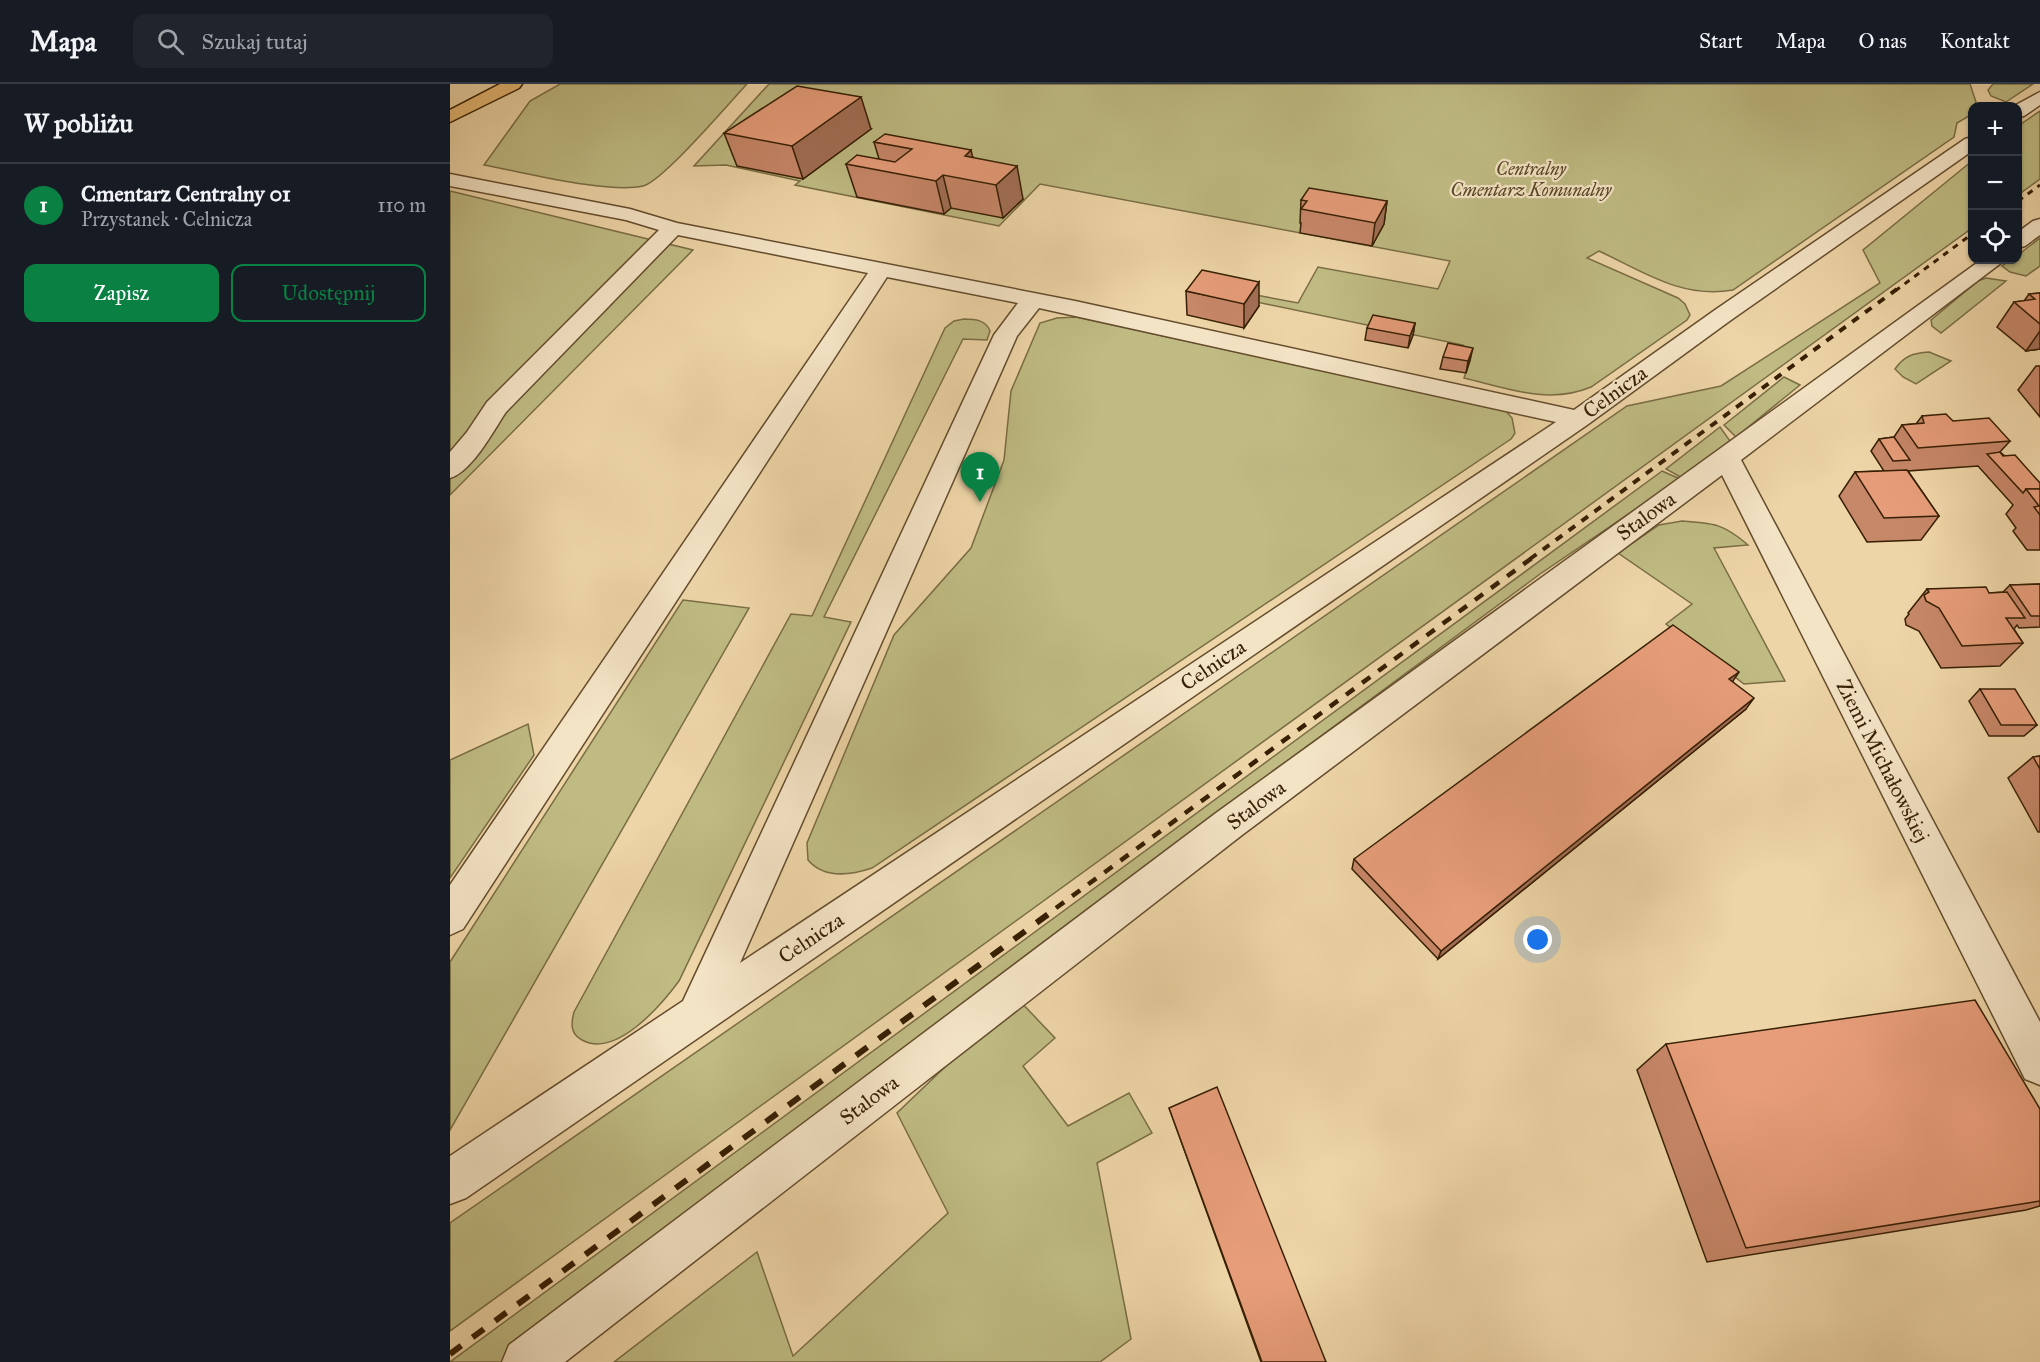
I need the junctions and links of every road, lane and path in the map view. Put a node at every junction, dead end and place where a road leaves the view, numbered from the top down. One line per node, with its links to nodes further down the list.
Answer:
1 (513, 84): 4 (main road)
2 (2040, 96): 3 (street)
3 (2022, 109)
4 (450, 117)
5 (1968, 146): 13 (street, Celnicza)
6 (450, 180): 8 (street)
7 (2040, 225): 9 (street)
8 (673, 228): 11 (street); 15 (street)
9 (2022, 239)
10 (1989, 264): 14 (street, Stalowa)
11 (881, 270): 12 (street); 16 (street)
12 (1032, 301): 13 (street); 17 (street)
13 (1578, 419): 17 (street, Celnicza)
14 (1726, 457): 18 (street, Ziemi Michałowskiej); 20 (street, Stalowa)
15 (450, 470)
16 (450, 916)
17 (698, 1014): 19 (street, Celnicza)
18 (2040, 1064)
19 (450, 1182)
20 (526, 1362)

